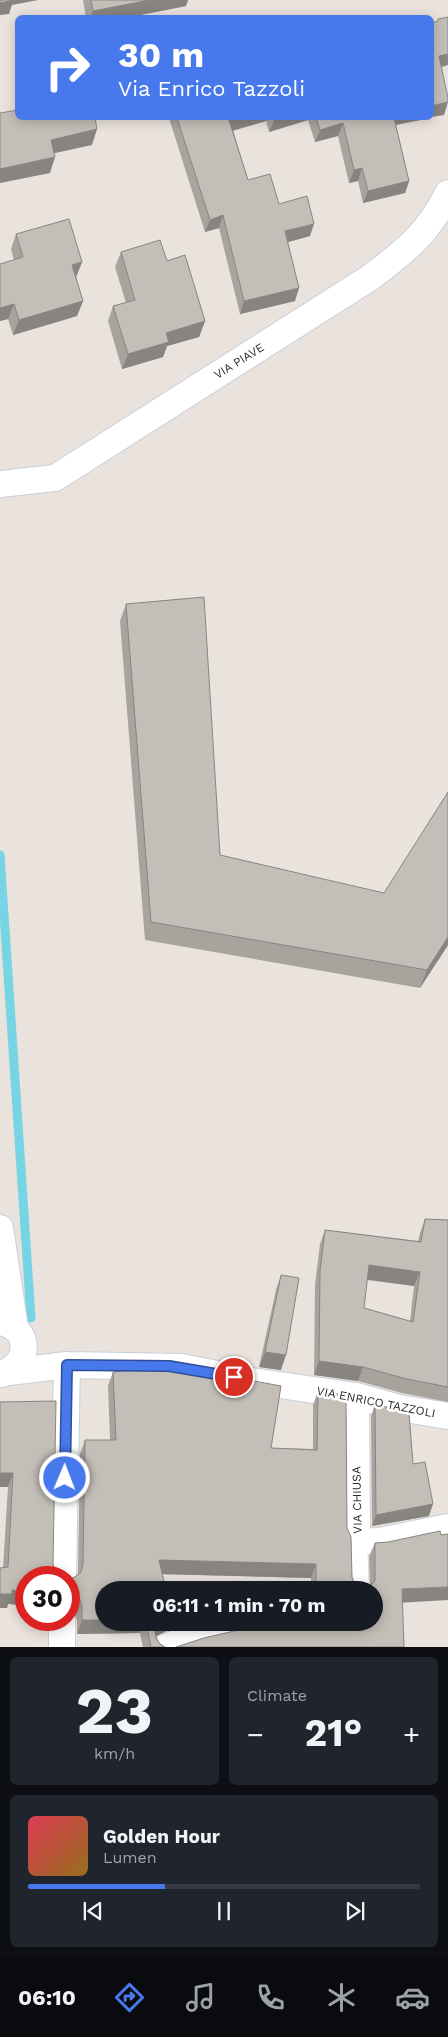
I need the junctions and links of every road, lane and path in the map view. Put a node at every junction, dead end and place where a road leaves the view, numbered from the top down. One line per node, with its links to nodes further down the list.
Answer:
1 (448, 193): 2 (street, VIA PIAVE)
2 (0, 484)
3 (1, 1243): 4 (street)
4 (12, 1328): 5 (street); 6 (street)
5 (67, 1365): 6 (street, VIA ENRICO TAZZOLI); 7 (street, VIA ENRICO TAZZOLI); 11 (street)
6 (4, 1373)
7 (356, 1396): 8 (street, VIA ENRICO TAZZOLI); 10 (street, VIA CHIUSA)
8 (448, 1416)
9 (448, 1528): 10 (street, VIA CHIUSA)
10 (357, 1542): 12 (street)
11 (63, 1566)
12 (359, 1581)
13 (62, 1631): 15 (street)
14 (222, 1631): 16 (street)
15 (62, 1647)
16 (164, 1647)

